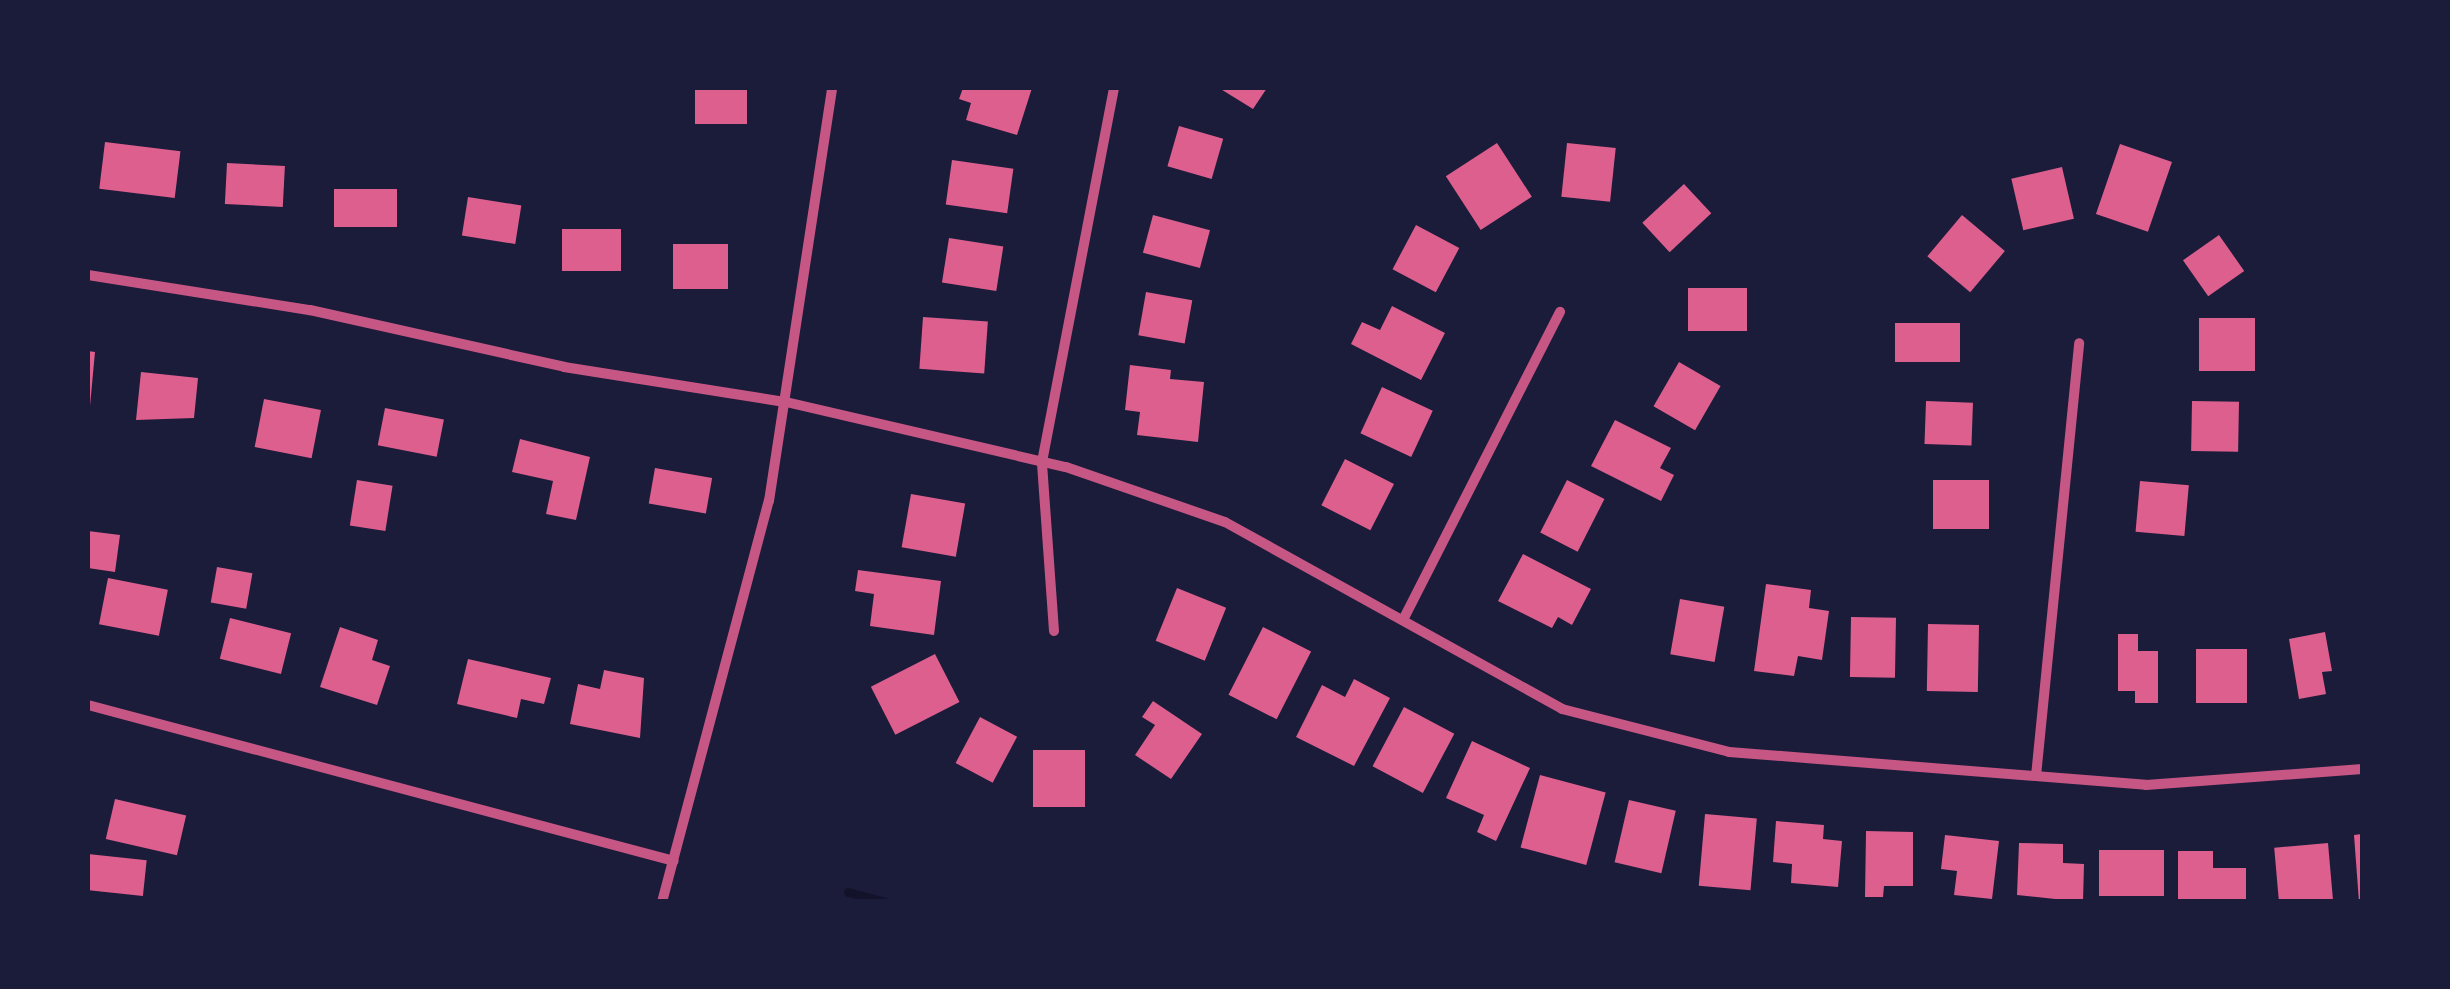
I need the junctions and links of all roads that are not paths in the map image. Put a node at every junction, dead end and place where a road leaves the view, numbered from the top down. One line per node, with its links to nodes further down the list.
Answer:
1 (832, 88): 6 (street)
2 (1114, 88): 7 (street)
3 (88, 276): 6 (street)
4 (1560, 312): 8 (street)
5 (2079, 342): 12 (street)
6 (786, 402): 7 (street); 13 (street)
7 (1042, 462): 8 (street); 9 (street)
8 (1403, 620): 12 (street)
9 (1054, 631)
10 (88, 706): 13 (street)
11 (2362, 769): 12 (street)
12 (2036, 776)
13 (674, 861): 14 (street)
14 (662, 902)

